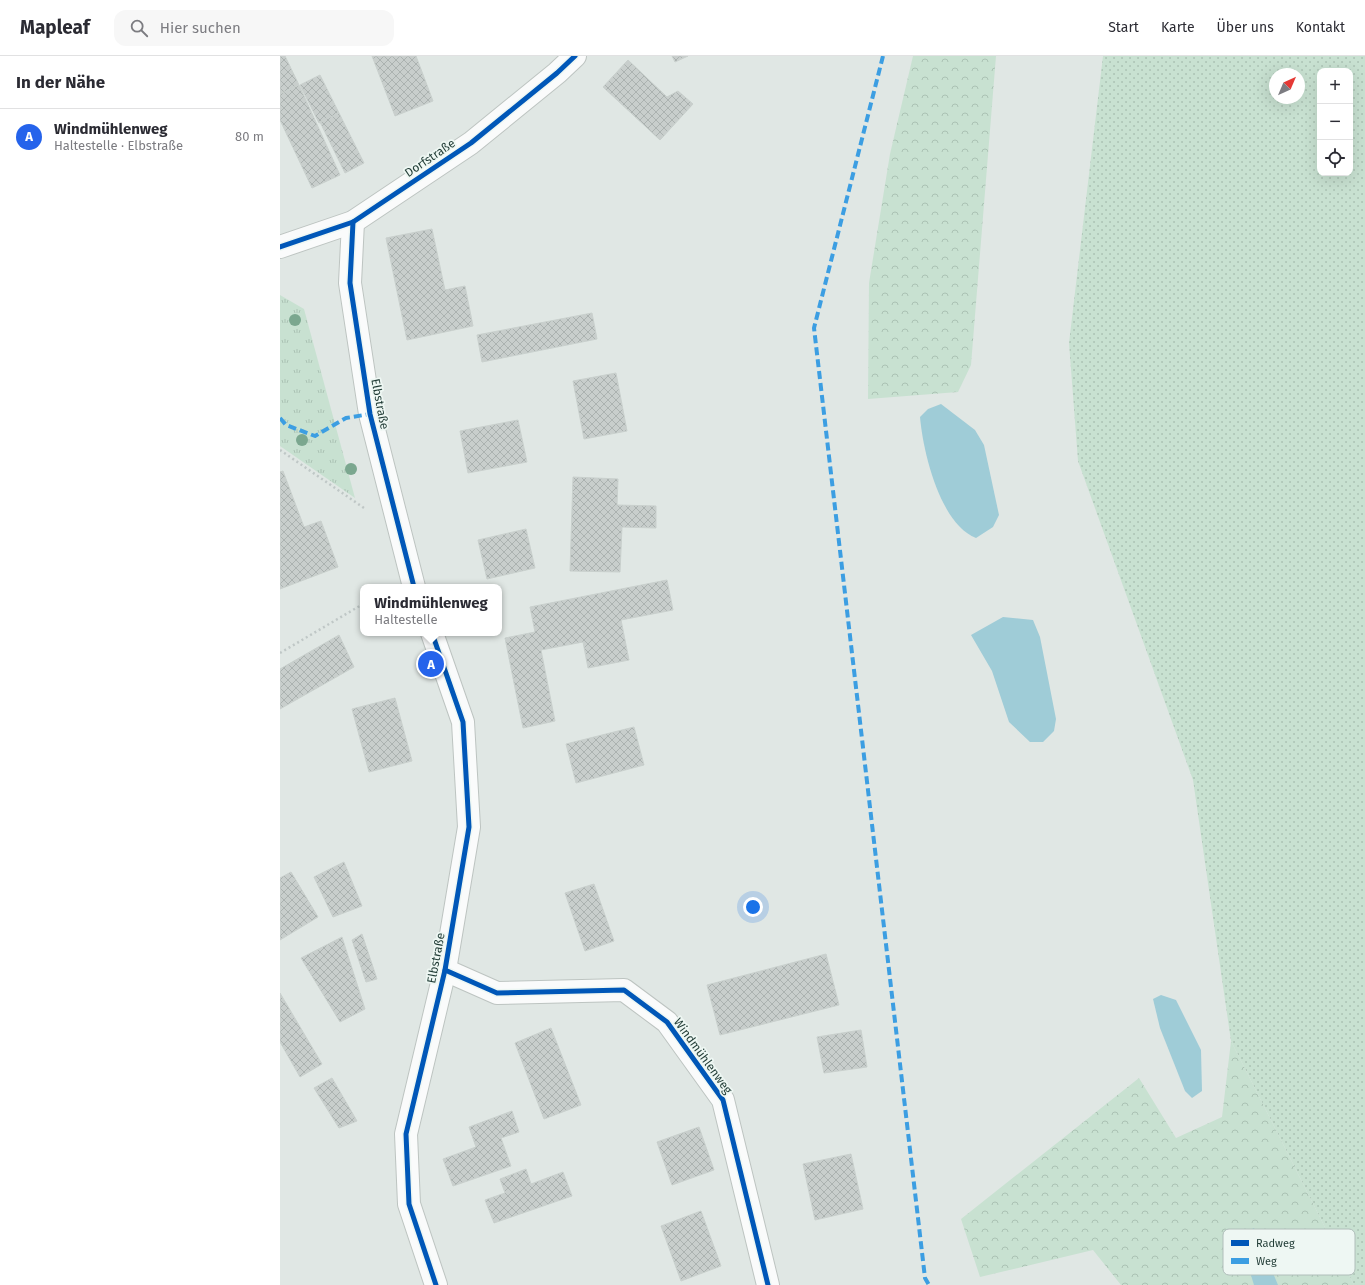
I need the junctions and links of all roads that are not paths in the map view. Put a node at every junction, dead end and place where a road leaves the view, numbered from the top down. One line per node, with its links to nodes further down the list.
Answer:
1 (575, 56): 2 (street, Dorfstraße)
2 (353, 222): 3 (street, Dorfstraße); 4 (street, Elbstraße)
3 (280, 247)
4 (413, 584)
5 (433, 636): 6 (street, Elbstraße)
6 (444, 970): 7 (street, Elbstraße); 8 (street, Windmühlenweg)
7 (436, 1285)
8 (768, 1285)

